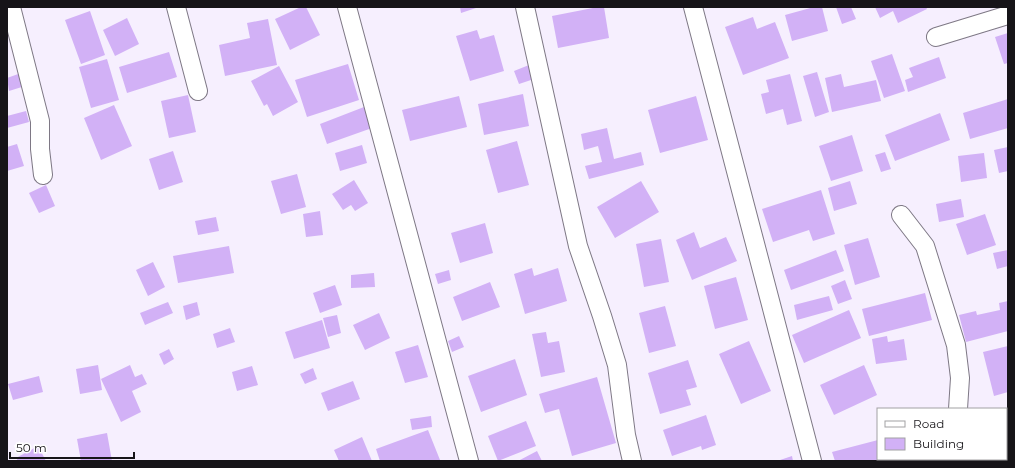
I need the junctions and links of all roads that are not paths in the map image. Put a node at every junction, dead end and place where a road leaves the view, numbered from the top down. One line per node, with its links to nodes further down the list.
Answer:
1 (11, 7): 9 (street)
2 (176, 7): 8 (street)
3 (347, 7): 12 (street)
4 (526, 7): 13 (street)
5 (693, 7): 14 (street)
6 (1008, 15): 7 (street)
7 (936, 37)
8 (198, 91)
9 (43, 176)
10 (901, 215): 11 (street)
11 (958, 408)
12 (469, 461)
13 (632, 461)
14 (812, 461)

